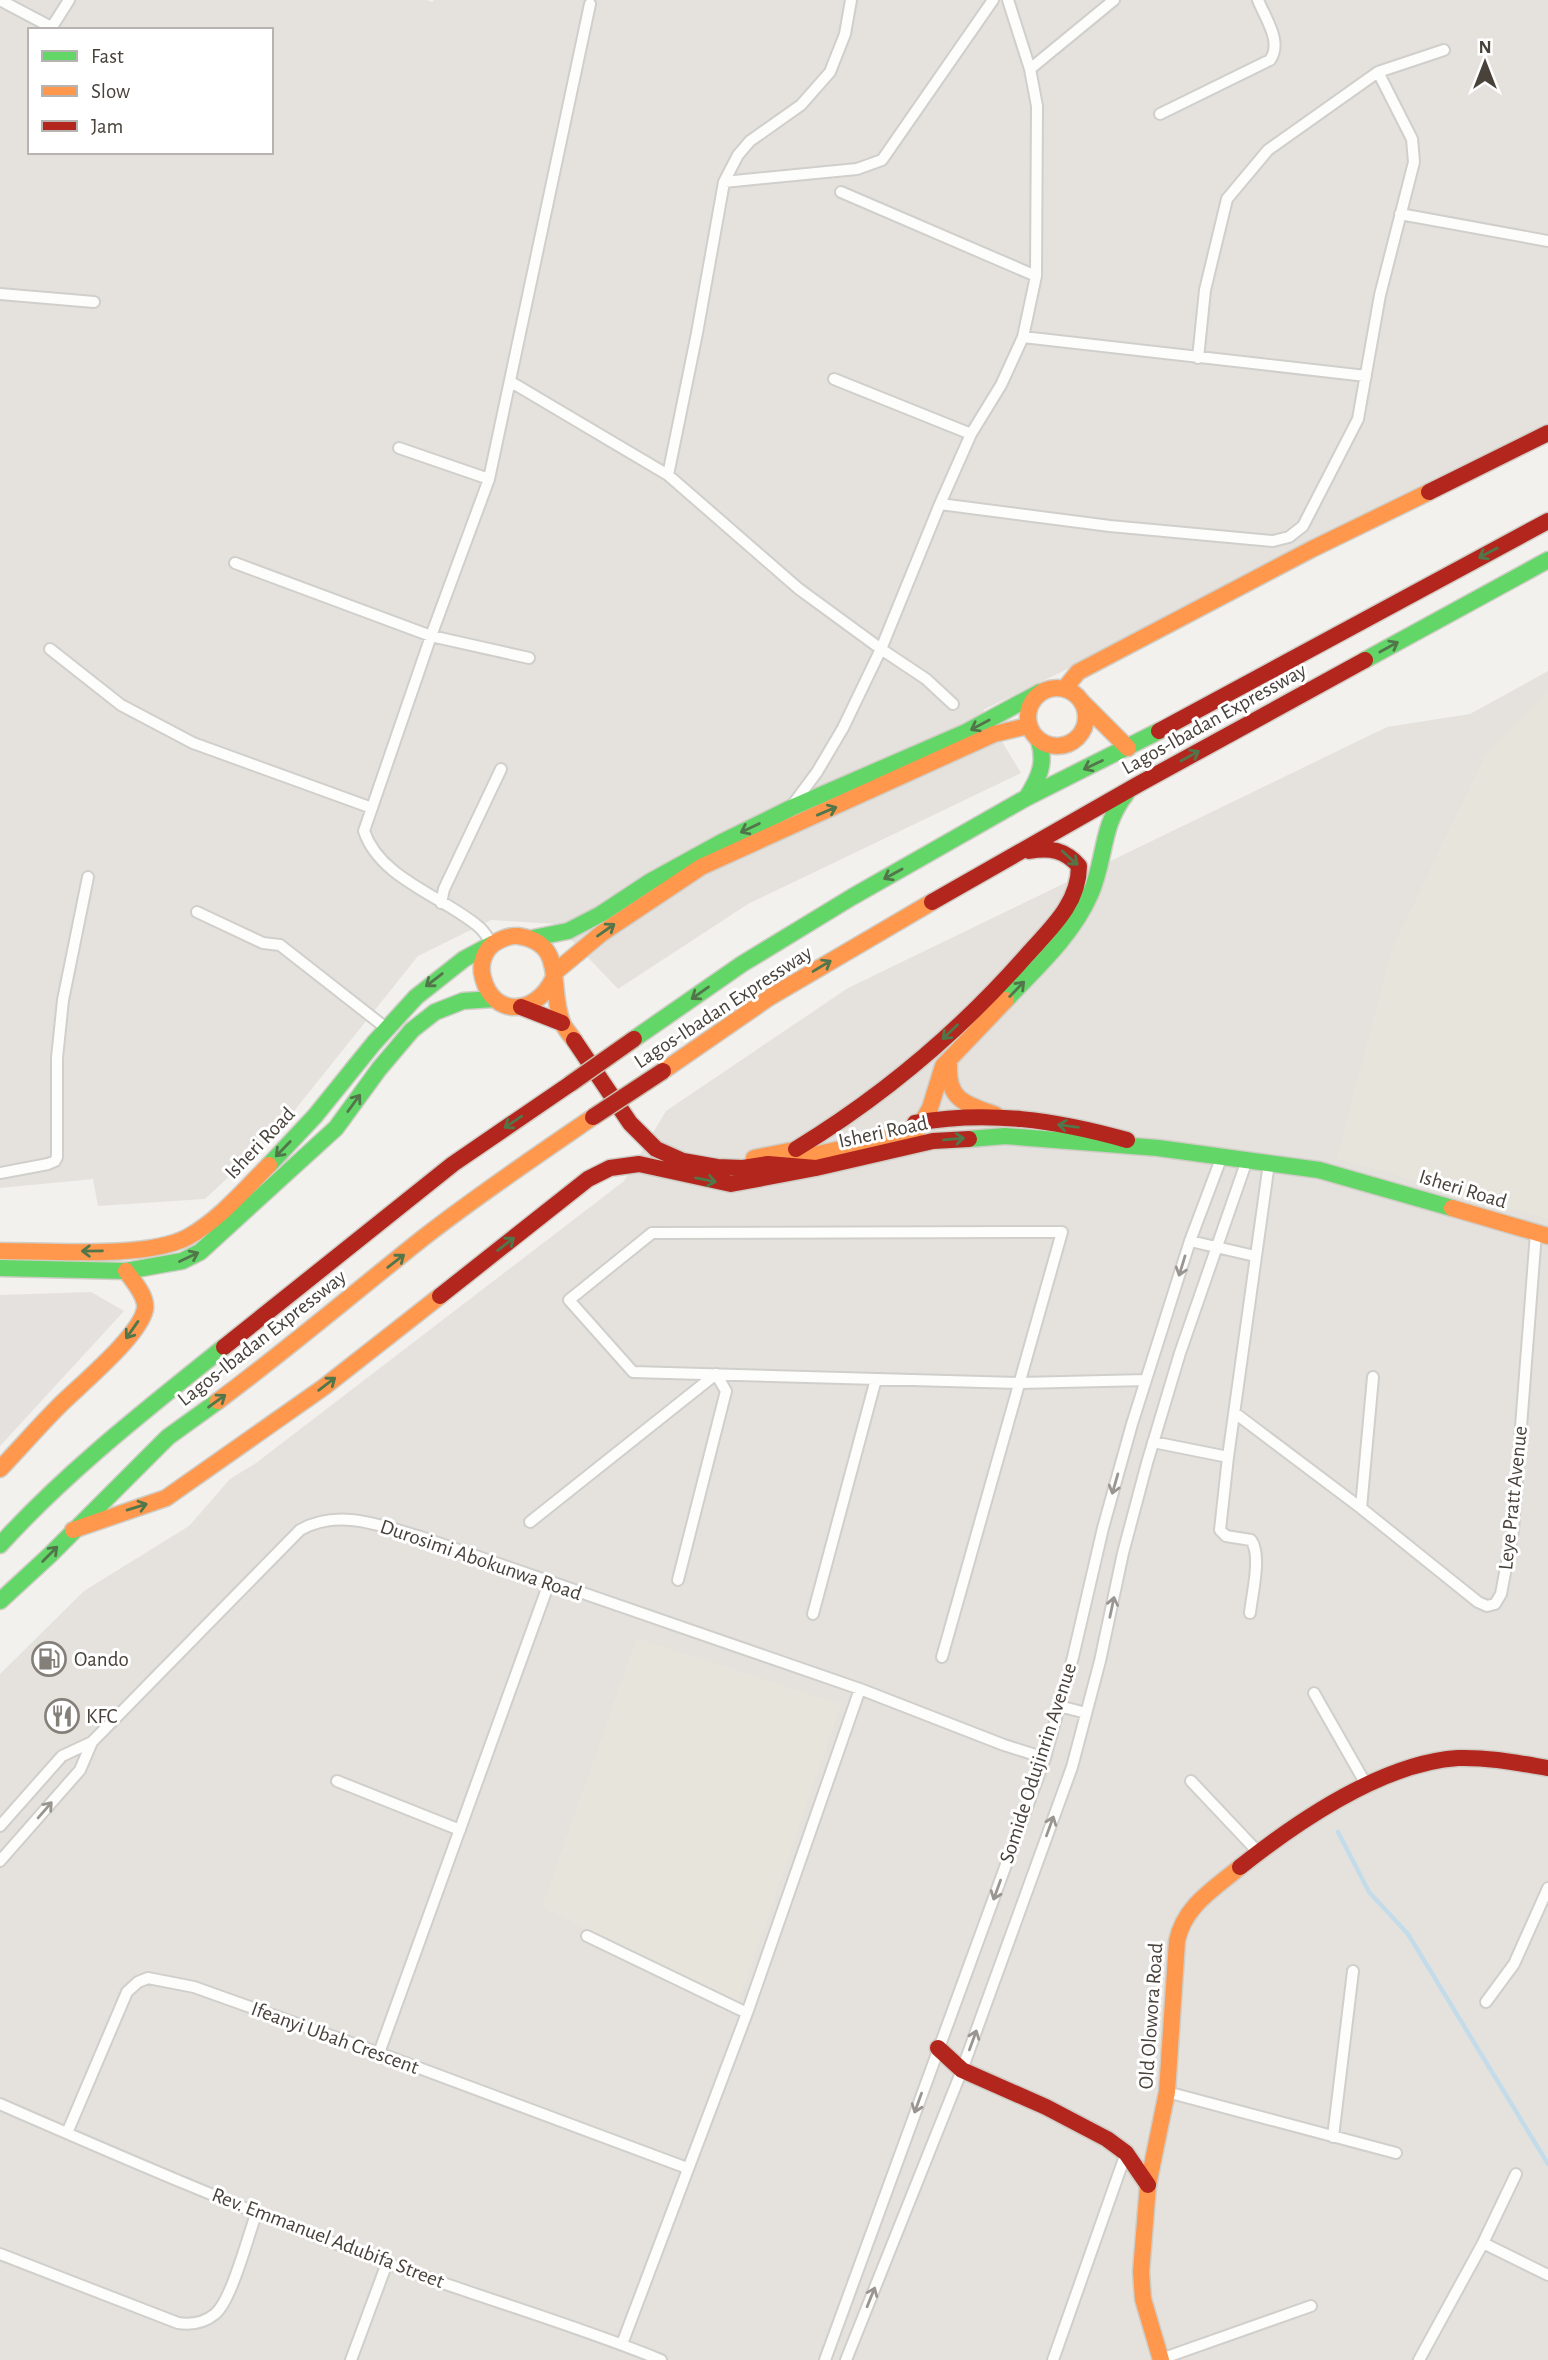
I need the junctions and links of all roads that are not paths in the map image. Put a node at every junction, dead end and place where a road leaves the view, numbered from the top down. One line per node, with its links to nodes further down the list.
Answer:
1 (0, 0): 9 (street)
2 (69, 0): 10 (street)
3 (851, 0): 15 (street)
4 (993, 0): 15 (street)
5 (1008, 0): 12 (street)
6 (1114, 0): 12 (street)
7 (1258, 0): 14 (street)
8 (590, 4): 26 (street)
9 (48, 28)
10 (51, 28)
11 (1444, 50): 13 (street)
12 (1030, 69): 19 (street)
13 (1378, 72): 17 (street); 23 (street)
14 (1160, 114)
15 (724, 182): 30 (street)
16 (841, 192): 19 (street)
17 (1400, 214): 18 (street); 24 (street)
18 (1548, 241)
19 (1036, 276): 22 (street)
20 (0, 294): 21 (street)
21 (94, 302)
22 (1023, 337): 23 (street); 28 (street)
23 (1198, 358): 24 (street)
24 (1366, 376): 32 (street)
25 (834, 379): 28 (street)
26 (511, 382): 30 (street); 31 (street)
27 (1548, 433): 40 (main road)
28 (971, 434): 32 (street)
29 (399, 447): 31 (street)
30 (668, 475): 38 (street)
31 (489, 479): 36 (street)
32 (940, 504): 38 (street)
33 (1548, 521): 46 (main road, Lagos-Ibadan Expressway, one-way to 46)
34 (1548, 560): 48 (main road, Lagos-Ibadan Expressway, one-way to 34)
35 (235, 564): 36 (street)
36 (431, 636): 39 (street); 50 (street)
37 (50, 649): 50 (street)
38 (881, 649): 43 (street); 51 (street)
39 (529, 658)
40 (1065, 688): 41 (main road); 42 (main road)
41 (1040, 692): 44 (main road); 51 (main road, one-way to 51)
42 (1083, 703): 45 (main road); 46 (main road)
43 (953, 704)
44 (1028, 726): 45 (main road); 58 (main road, one-way to 44)
45 (1040, 741): 49 (main road)
46 (1128, 748): 49 (main road, Lagos-Ibadan Expressway, one-way to 49)
47 (500, 769): 54 (street)
48 (1139, 784): 52 (main road, Lagos-Ibadan Expressway); 63 (main road, one-way to 48)
49 (1026, 798): 94 (main road, Lagos-Ibadan Expressway, one-way to 94, bridge)
50 (372, 808): 54 (street)
51 (791, 808): 56 (main road, one-way to 56)
52 (986, 871): 68 (main road, one-way to 68); 93 (main road, Lagos-Ibadan Expressway, one-way to 52, bridge)
53 (88, 877): 74 (street)
54 (441, 903): 57 (street)
55 (197, 912): 62 (street)
56 (533, 938): 57 (main road, Isheri Road); 58 (main road, Isheri Road)
57 (492, 944): 59 (main road); 62 (main road, Isheri Road, one-way to 62)
58 (554, 976): 60 (main road); 61 (main road, Isheri Road)
59 (495, 999): 60 (main road, Isheri Road); 81 (main road, Isheri Road, one-way to 59)
60 (521, 1007): 61 (main road, Isheri Road)
61 (562, 1023): 66 (main road, Isheri Road)
62 (386, 1028): 78 (main road, Isheri Road, one-way to 78)
63 (950, 1058): 64 (main road); 65 (main road)
64 (996, 1115): 65 (main road, Isheri Road); 67 (main road, Isheri Road, one-way to 64)
65 (922, 1122): 68 (main road, Isheri Road); 72 (main road)
66 (630, 1124): 68 (main road, Isheri Road); 72 (main road, Isheri Road)
67 (1158, 1148): 69 (main road, Isheri Road); 73 (main road, Isheri Road, one-way to 67)
68 (796, 1150)
69 (1222, 1156): 70 (main road, Isheri Road); 76 (street, Somide Odujinrin Avenue)
70 (1247, 1160): 71 (main road, Isheri Road); 77 (street)
71 (1269, 1163): 75 (main road, Isheri Road); 79 (street)
72 (768, 1164): 73 (main road, Isheri Road)
73 (816, 1168): 93 (main road, one-way to 73)
74 (0, 1173)
75 (1542, 1235): 91 (street, Leye Pratt Avenue)
76 (1190, 1241): 77 (street); 85 (street, Somide Odujinrin Avenue, one-way to 85)
77 (1216, 1248): 79 (street); 88 (street)
78 (0, 1251)
79 (1255, 1256): 87 (street)
80 (0, 1268): 81 (main road, Isheri Road)
81 (126, 1271): 90 (main road, one-way to 90)
82 (716, 1374): 84 (street); 86 (street); 92 (street); 95 (street)
83 (1373, 1377): 91 (street)
84 (876, 1379): 86 (street); 99 (street)
85 (1146, 1380): 86 (street); 103 (street, Somide Odujinrin Avenue, one-way to 103)
86 (1020, 1383): 100 (street)
87 (1235, 1413): 89 (street); 91 (street, Leye Pratt Avenue)
88 (1153, 1442): 89 (street); 104 (street, one-way to 88)
89 (1228, 1457): 98 (street)
90 (0, 1469)
91 (1361, 1508)
92 (530, 1522)
93 (73, 1530): 97 (main road, Lagos-Ibadan Expressway, one-way to 93)
94 (0, 1545)
95 (678, 1580)
96 (549, 1583): 101 (street, Durosimi Abokunwa Road); 105 (street, Durosimi Abokunwa Road); 112 (street)
97 (0, 1601)
98 (1250, 1613)
99 (813, 1614)
100 (942, 1657)
101 (860, 1689): 106 (street, Durosimi Abokunwa Road); 120 (street)
102 (1314, 1693): 110 (street)
103 (1059, 1706): 104 (street); 106 (street, Somide Odujinrin Avenue)
104 (1086, 1713): 123 (street, one-way to 104)
105 (92, 1742): 111 (street); 114 (street, Durosimi Abokunwa Road, one-way to 105)
106 (1045, 1758): 121 (street, Somide Odujinrin Avenue, one-way to 121)
107 (1548, 1768): 110 (main road, Old Olowora Road)
108 (337, 1781): 112 (street)
109 (1191, 1781): 113 (street)
110 (1367, 1786): 113 (main road, Old Olowora Road)
111 (0, 1826)
112 (460, 1830): 122 (street)
113 (1258, 1852): 124 (main road, Old Olowora Road)
114 (0, 1861)
115 (1548, 1888): 116 (street)
116 (1543, 1908): 119 (street)
117 (587, 1936): 120 (street)
118 (1353, 1971): 127 (street)
119 (1486, 2002)
120 (747, 2014): 130 (street)
121 (938, 2048): 123 (main road); 142 (street, Somide Odujinrin Avenue, one-way to 142)
122 (379, 2053): 126 (street, Ifeanyi Ubah Crescent); 130 (street, Ifeanyi Ubah Crescent)
123 (962, 2070): 128 (main road); 143 (street, one-way to 123)
124 (1167, 2092): 127 (street); 132 (main road, Old Olowora Road)
125 (0, 2104): 126 (street, Rev. Emmanuel Adubifa Street)
126 (67, 2133): 133 (street, Rev. Emmanuel Adubifa Street)
127 (1333, 2137): 129 (street)
128 (1126, 2153): 132 (main road); 144 (street)
129 (1396, 2153)
130 (687, 2168): 139 (street)
131 (1516, 2174): 134 (street)
132 (1148, 2185): 145 (main road, Old Olowora Road)
133 (257, 2212): 135 (street); 136 (street, Rev. Emmanuel Adubifa Street)
134 (1483, 2242): 137 (street); 146 (street)
135 (0, 2254)
136 (387, 2263): 139 (street, Rev. Emmanuel Adubifa Street); 140 (street)
137 (1548, 2275)
138 (1311, 2306): 145 (street)
139 (622, 2344): 141 (street, Rev. Emmanuel Adubifa Street)
140 (351, 2360)
141 (661, 2360)
142 (825, 2360)
143 (846, 2360)
144 (1054, 2360)
145 (1161, 2360)
146 (1419, 2360)

